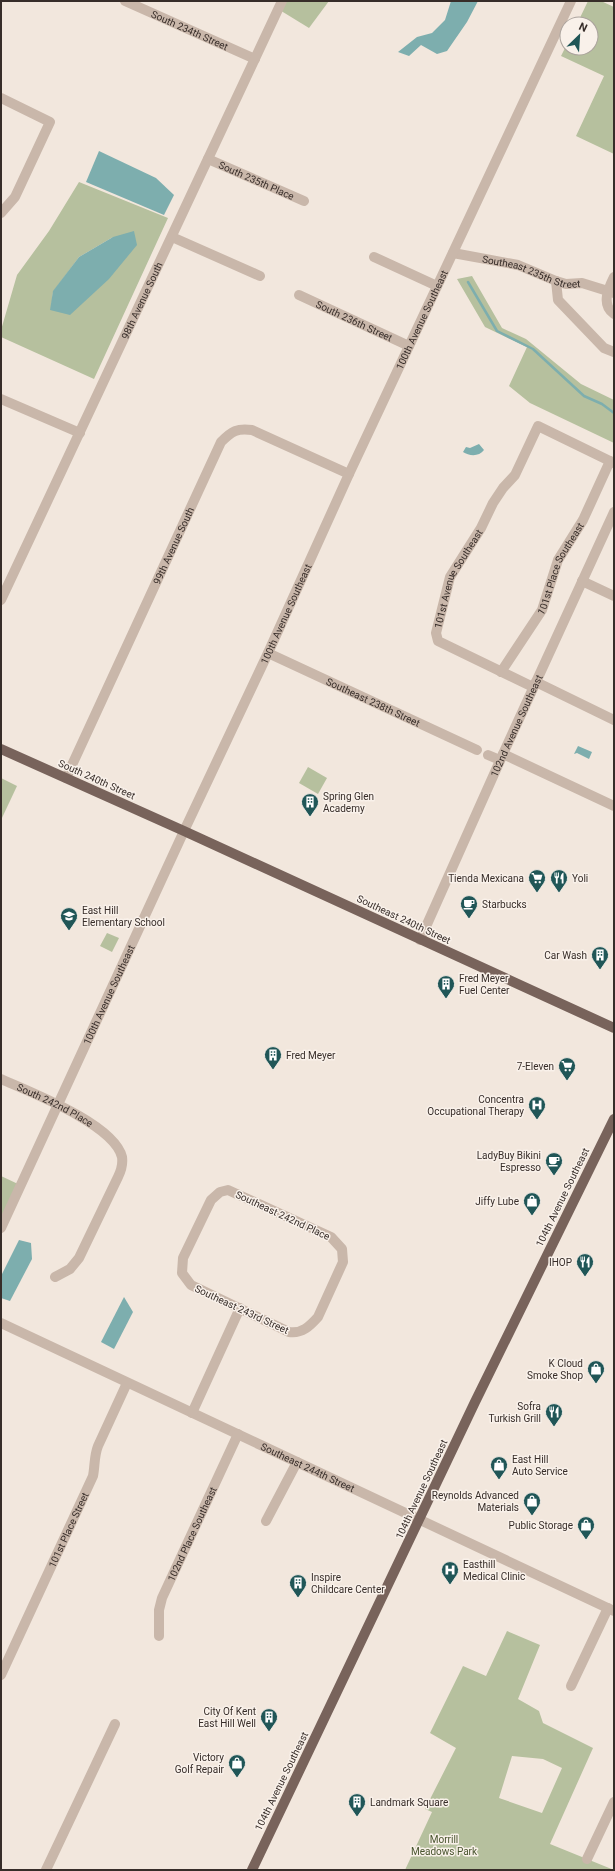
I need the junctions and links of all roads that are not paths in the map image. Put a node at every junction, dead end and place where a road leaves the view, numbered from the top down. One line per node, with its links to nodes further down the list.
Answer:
1 (125, 1): 4 (street, South 234th Street)
2 (282, 1): 4 (street, 98th Avenue South)
3 (572, 1): 10 (street, 100th Avenue Southeast)
4 (255, 59): 6 (street, 98th Avenue South)
5 (1, 98): 8 (street)
6 (208, 159): 7 (street, South 235th Place); 9 (street, 98th Avenue South)
7 (304, 201)
8 (1, 213)
9 (172, 237): 12 (street); 22 (street, 98th Avenue South)
10 (453, 253): 14 (street, Southeast 235th Street); 15 (street, 100th Avenue Southeast)
11 (374, 258): 15 (street)
12 (260, 276)
13 (614, 277): 16 (street)
14 (556, 281): 16 (street, Southeast 235th Street); 20 (street)
15 (437, 286): 19 (street, 100th Avenue Southeast)
16 (611, 291): 18 (street)
17 (299, 295): 19 (street, South 236th Street)
18 (614, 314)
19 (409, 346): 24 (street, 100th Avenue Southeast)
20 (614, 352)
21 (1, 399): 22 (street)
22 (80, 433): 27 (street, 98th Avenue South)
23 (612, 462): 31 (street, 101st Place Southeast); 31 (street, 101st Avenue Southeast)
24 (349, 474): 30 (street, 100th Avenue Southeast); 38 (street, 99th Avenue South)
25 (614, 512): 26 (street, 102nd Avenue Southeast)
26 (582, 581): 28 (street); 32 (street, 102nd Avenue Southeast)
27 (3, 589): 29 (street, 98th Avenue South)
28 (614, 596)
29 (1, 600)
30 (268, 653): 35 (street, Southeast 238th Street); 40 (street, 100th Avenue Southeast)
31 (502, 672): 32 (street, 101st Avenue Southeast)
32 (534, 685): 33 (street, 101st Avenue Southeast); 37 (street, 102nd Avenue Southeast)
33 (614, 720)
34 (1, 749): 38 (main road, South 240th Street)
35 (477, 750)
36 (488, 755): 37 (street)
37 (501, 757): 39 (street); 41 (street, 102nd Avenue Southeast)
38 (66, 778): 40 (main road, South 240th Street)
39 (614, 806)
40 (184, 830): 41 (main road, Southeast 240th Street); 44 (street, 100th Avenue Southeast)
41 (420, 940): 42 (main road, Southeast 240th Street)
42 (614, 1028)
43 (1, 1079): 44 (street, South 242nd Place)
44 (58, 1104): 46 (street, 100th Avenue Southeast); 48 (street, South 242nd Place)
45 (614, 1119): 56 (main road, 104th Avenue Southeast)
46 (1, 1228)
47 (182, 1273): 49 (street, Southeast 243rd Street); 51 (street, Southeast 242nd Place)
48 (54, 1277)
49 (240, 1308): 51 (street, Southeast 243rd Street); 53 (street)
50 (1, 1323): 52 (street, Southeast 244th Street)
51 (307, 1328)
52 (127, 1383): 53 (street, Southeast 244th Street); 60 (street, 101st Place Street)
53 (192, 1413): 54 (street, Southeast 244th Street)
54 (238, 1434): 55 (street, Southeast 244th Street); 59 (street, 102nd Place Southeast)
55 (297, 1462): 56 (street, Southeast 244th Street); 57 (street)
56 (420, 1520): 58 (street, Southeast 244th Street); 66 (main road, 104th Avenue Southeast)
57 (266, 1521)
58 (611, 1610): 61 (street)
59 (159, 1636)
60 (1, 1675)
61 (571, 1686)
62 (115, 1724): 65 (street)
63 (614, 1802): 64 (street)
64 (587, 1859)
65 (46, 1870)
66 (252, 1870)

